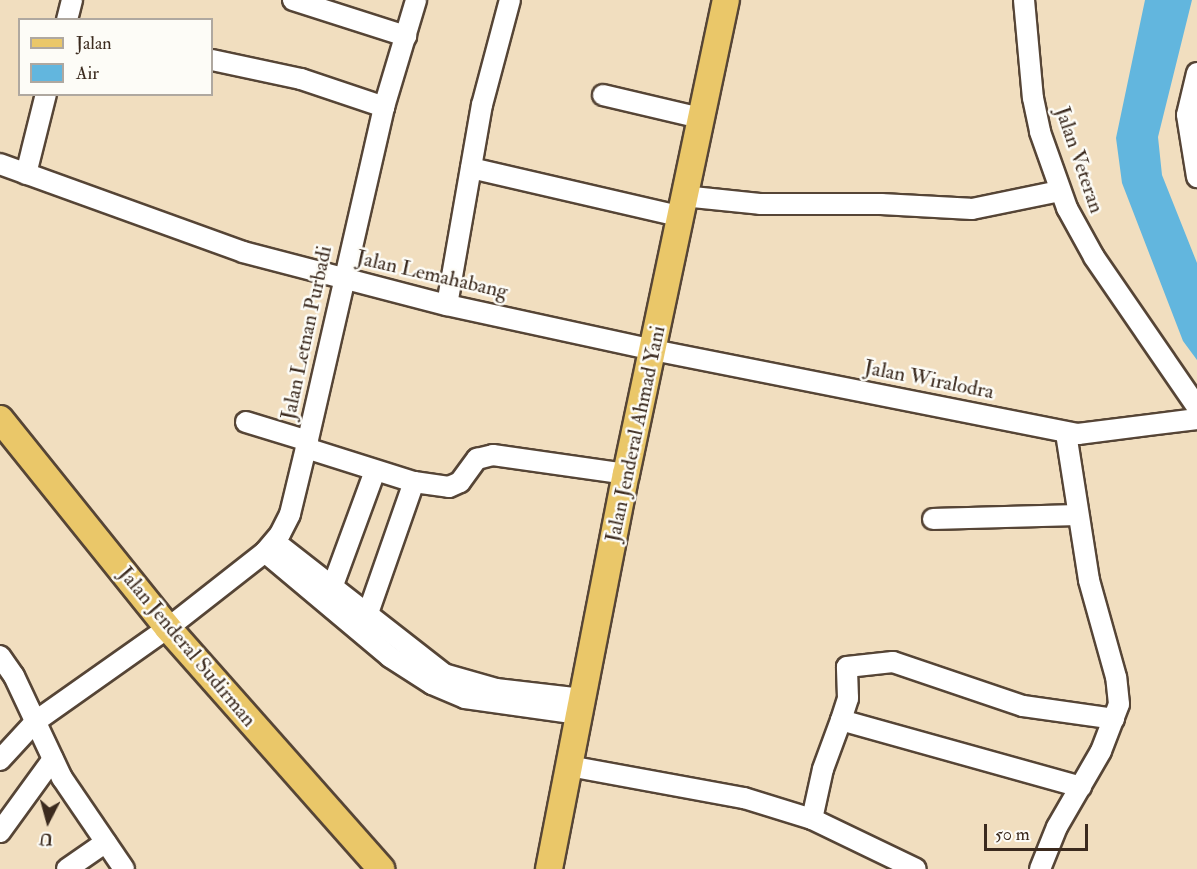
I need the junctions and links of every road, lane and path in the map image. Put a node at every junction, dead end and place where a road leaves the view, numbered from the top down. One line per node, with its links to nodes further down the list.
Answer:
1 (72, 0): 7 (street)
2 (293, 0): 8 (street)
3 (416, 0): 8 (street, Jalan Letnan Purbadi)
4 (510, 0): 16 (street)
5 (726, 0): 14 (main road, Jalan Jenderal Ahmad Yani)
6 (1024, 0): 19 (street, Jalan Veteran)
7 (68, 18)
8 (406, 36): 13 (street, Jalan Letnan Purbadi)
9 (213, 60): 13 (street)
10 (1197, 73): 18 (street)
11 (603, 95): 14 (street)
12 (46, 96): 17 (street)
13 (384, 107): 21 (street, Jalan Letnan Purbadi)
14 (700, 118): 20 (main road, Jalan Jenderal Ahmad Yani)
15 (0, 164): 17 (street, Jalan Lemahabang)
16 (471, 168): 20 (street); 22 (street)
17 (26, 174): 21 (street, Jalan Lemahabang)
18 (1197, 177)
19 (1060, 191): 20 (street); 24 (street, Jalan Veteran)
20 (681, 206): 23 (main road, Jalan Jenderal Ahmad Yani)
21 (343, 279): 22 (street, Jalan Lemahabang); 29 (street, Jalan Letnan Purbadi)
22 (447, 305): 23 (street, Jalan Lemahabang)
23 (653, 350): 28 (street, Jalan Wiralodra); 31 (main road, Jalan Jenderal Ahmad Yani)
24 (1197, 407)
25 (1197, 419): 28 (street, Jalan Wiralodra)
26 (246, 422): 29 (street)
27 (3, 430): 38 (main road, Jalan Jenderal Sudirman)
28 (1066, 433): 33 (street)
29 (307, 445): 30 (street); 35 (street, Jalan Letnan Purbadi)
30 (375, 471): 32 (street); 36 (street)
31 (626, 474): 32 (street); 40 (main road, Jalan Jenderal Ahmad Yani)
32 (414, 482): 37 (street)
33 (1077, 515): 34 (street); 41 (street)
34 (933, 519)
35 (270, 547): 36 (street); 38 (street, Jalan Letnan Purbadi); 40 (street)
36 (333, 585): 37 (street)
37 (367, 616): 40 (street)
38 (168, 628): 43 (street, Jalan Letnan Purbadi); 52 (main road, Jalan Jenderal Sudirman)
39 (4, 668): 43 (street)
40 (581, 707): 45 (main road, Jalan Jenderal Ahmad Yani)
41 (1114, 719): 42 (street); 46 (street)
42 (841, 720): 46 (street); 47 (street)
43 (44, 738): 44 (street); 48 (street); 49 (street)
44 (0, 760)
45 (569, 766): 47 (street); 53 (main road, Jalan Jenderal Ahmad Yani)
46 (1081, 787): 55 (street)
47 (812, 819): 54 (street)
48 (0, 832)
49 (106, 843): 50 (street); 51 (street)
50 (67, 869)
51 (124, 869)
52 (381, 869)
53 (549, 869)
54 (916, 869)
55 (1040, 869)

